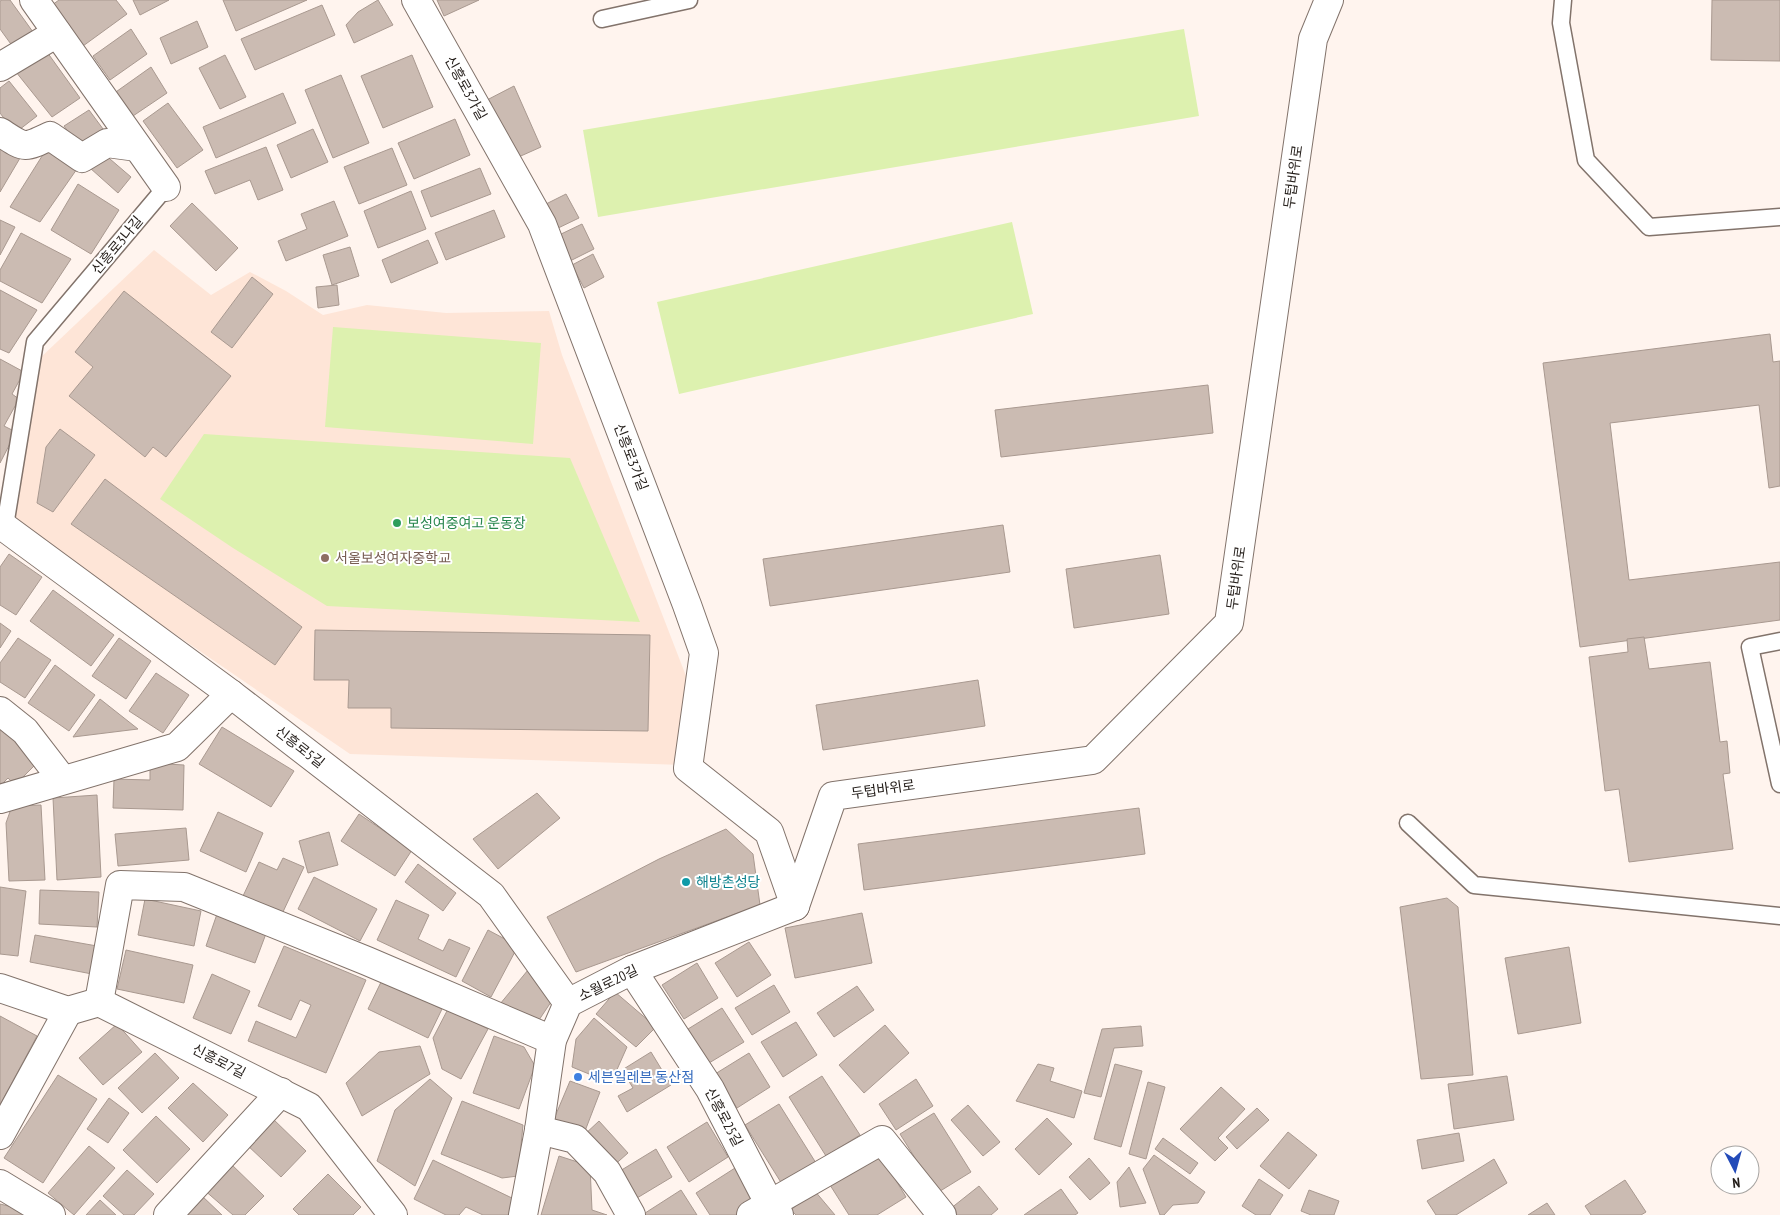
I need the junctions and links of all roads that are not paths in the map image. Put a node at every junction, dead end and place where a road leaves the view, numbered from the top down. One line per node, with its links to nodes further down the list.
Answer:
1 (34, 0): 7 (street, 신흥로3나길)
2 (416, 0): 21 (street, 신흥로3가길)
3 (689, 0): 6 (lane)
4 (1329, 0): 21 (street, 두텁바위로)
5 (1563, 0): 12 (lane)
6 (602, 19)
7 (57, 33): 8 (street); 10 (street, 신흥로3나길)
8 (0, 67)
9 (0, 132): 10 (street)
10 (137, 147): 11 (street, 신흥로3나길)
11 (166, 188): 13 (lane, 신흥로3나길)
12 (1780, 217)
13 (3, 522): 15 (street, 신흥로5길)
14 (1780, 641): 18 (lane)
15 (231, 694): 17 (street); 26 (street, 신흥로5길)
16 (0, 711): 17 (street)
17 (62, 779): 19 (street)
18 (1780, 784)
19 (0, 799)
20 (1408, 824): 22 (lane)
21 (795, 906): 23 (street, 소월로20길)
22 (1780, 916)
23 (632, 970): 26 (street, 소월로20길); 34 (street, 신흥로25길)
24 (0, 988): 27 (street)
25 (99, 1002): 27 (street); 28 (street); 29 (street, 신흥로7길)
26 (568, 1003): 28 (street, 소월로20길)
27 (68, 1012): 31 (street)
28 (552, 1040): 30 (street, 소월로20길)
29 (281, 1092): 33 (street, 신흥로7길); 36 (street)
30 (539, 1130): 37 (street, 소월로20길); 38 (street)
31 (0, 1135)
32 (0, 1184): 35 (street)
33 (382, 1211)
34 (766, 1211): 39 (street)
35 (51, 1215)
36 (168, 1215)
37 (523, 1215)
38 (631, 1215)
39 (942, 1215)

